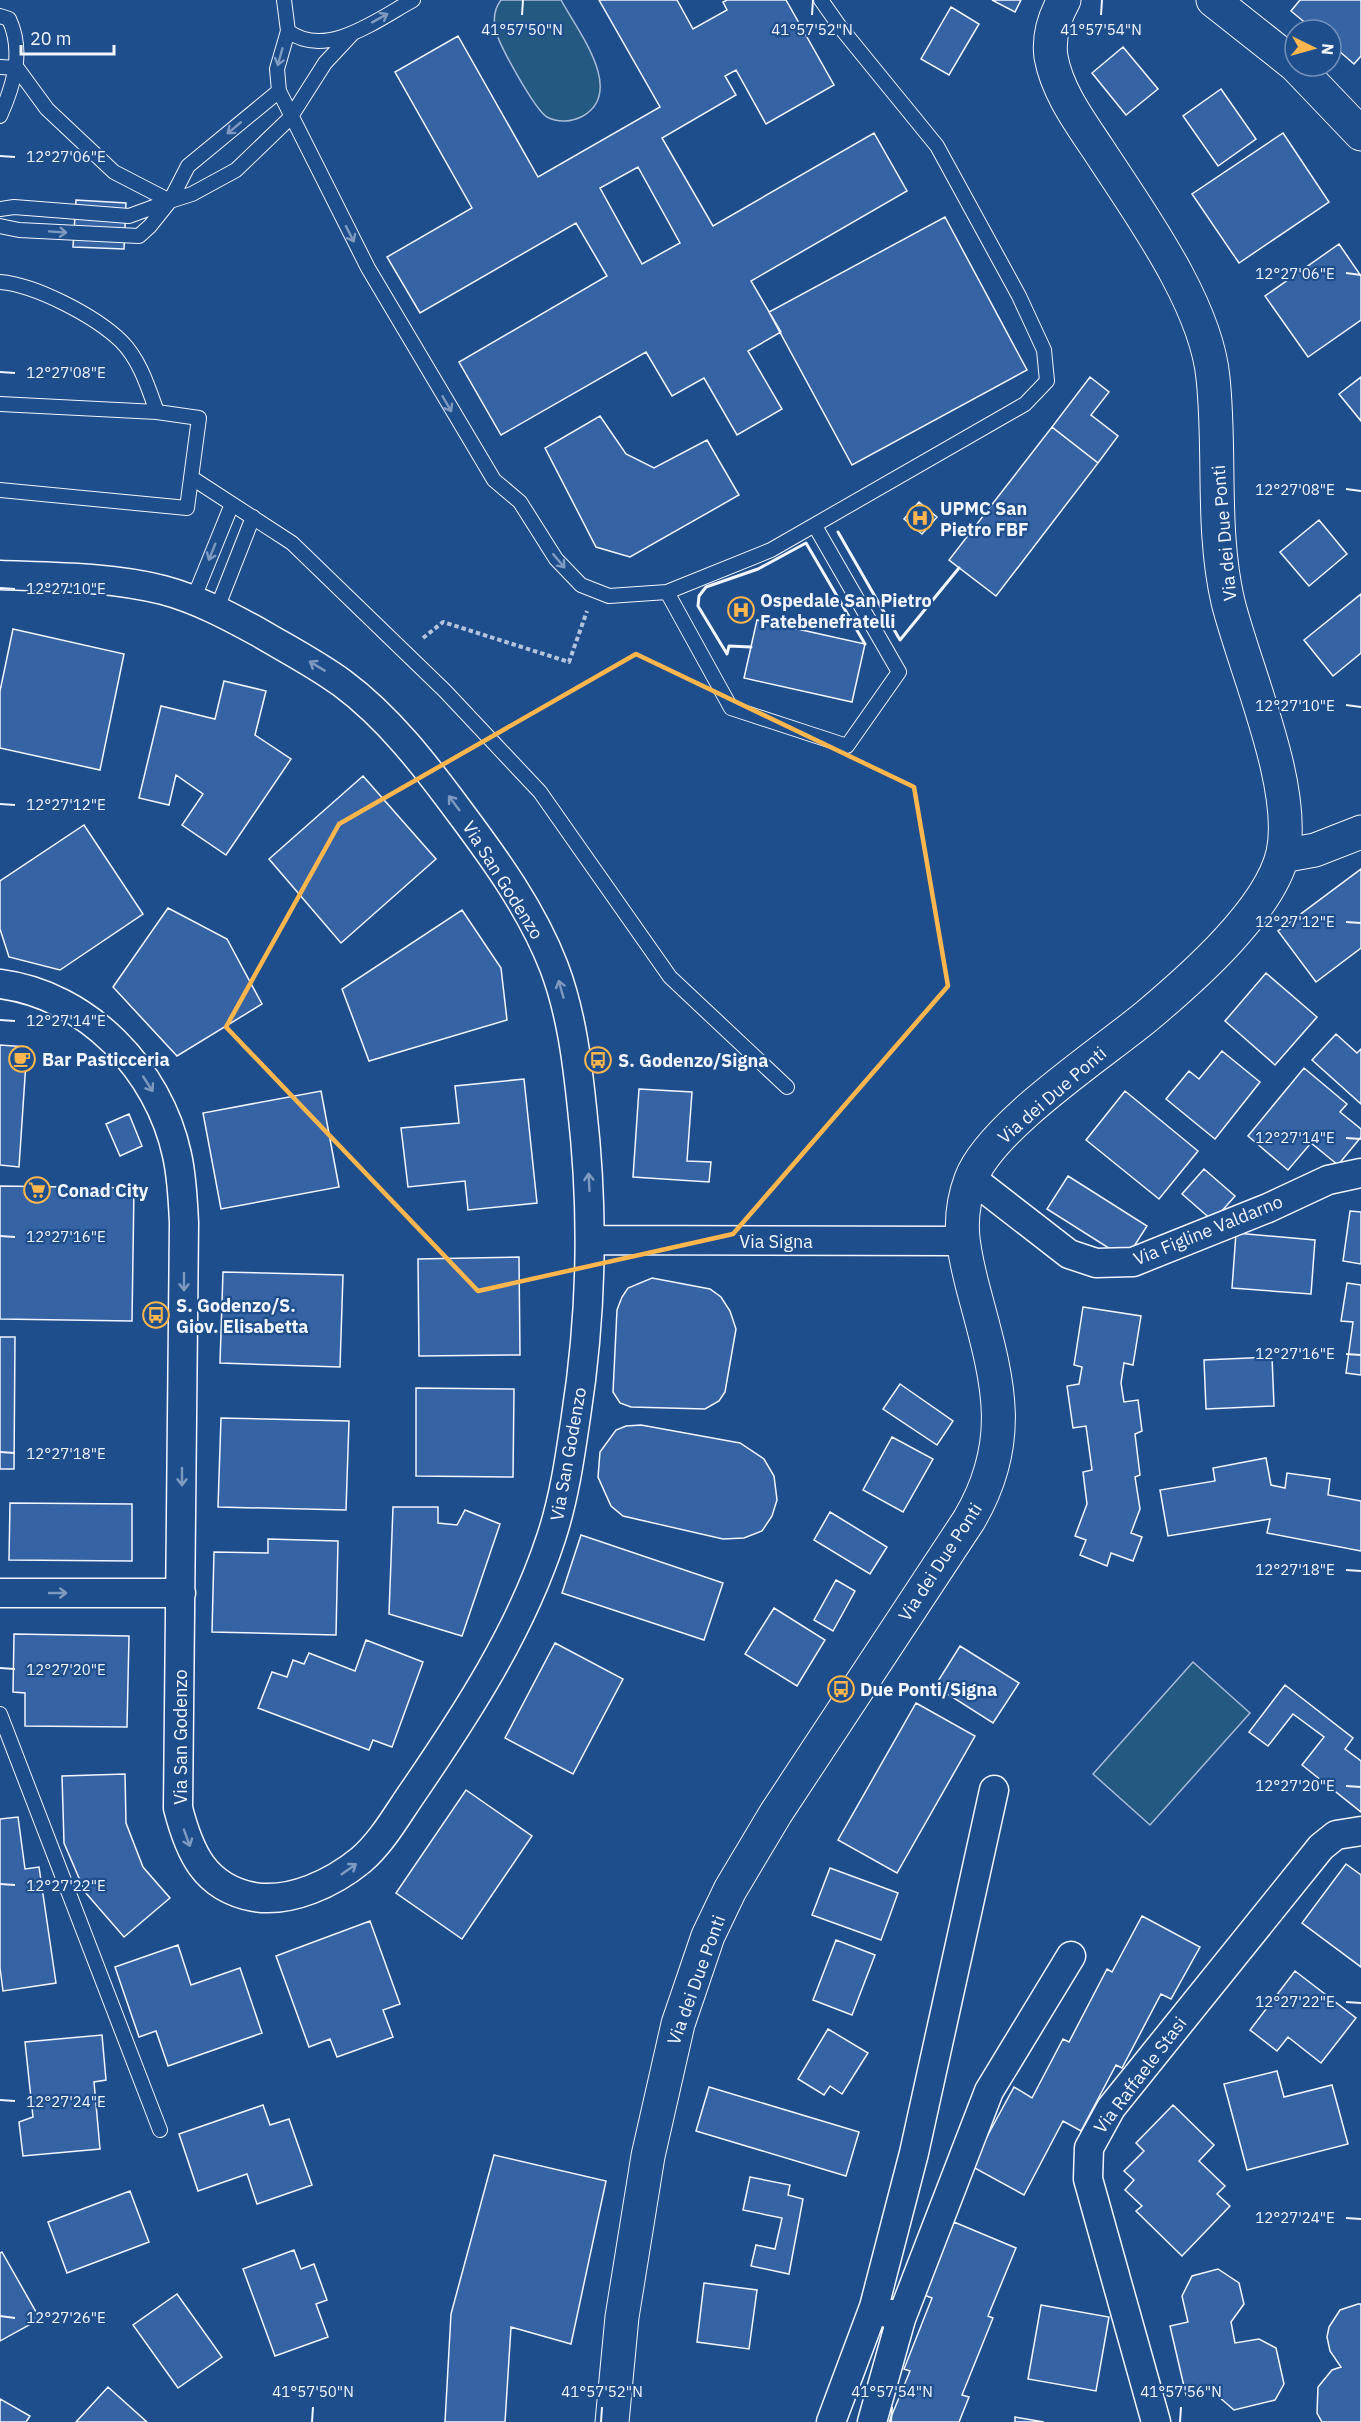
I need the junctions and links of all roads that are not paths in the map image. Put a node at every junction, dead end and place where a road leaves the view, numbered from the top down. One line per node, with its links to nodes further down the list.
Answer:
1 (284, 0): 7 (lane)
2 (413, 0): 8 (lane, one-way to 2)
3 (821, 0): 27 (lane)
4 (1064, 0): 32 (street, Via dei Due Ponti)
5 (1214, 0): 9 (street)
6 (0, 16): 11 (lane)
7 (288, 31): 8 (lane); 13 (lane, one-way to 13)
8 (353, 33): 15 (lane)
9 (1283, 56)
10 (0, 67): 11 (lane)
11 (17, 68): 14 (lane); 17 (lane)
12 (1307, 78): 16 (street)
13 (279, 91): 15 (lane); 17 (lane, one-way to 17)
14 (0, 116)
15 (290, 118): 17 (lane); 29 (lane, one-way to 29)
16 (1361, 134)
17 (170, 201): 18 (lane); 19 (lane, one-way to 17)
18 (0, 209)
19 (0, 226)
20 (0, 282): 22 (lane)
21 (0, 404): 22 (lane)
22 (157, 412): 23 (lane)
23 (192, 478): 24 (lane); 25 (lane)
24 (0, 490)
25 (232, 504): 26 (lane); 30 (lane, one-way to 30)
26 (253, 517): 30 (lane); 34 (lane)
27 (815, 526): 29 (lane); 29 (lane)
28 (0, 575): 30 (street, Via San Godenzo)
29 (667, 592)
30 (204, 605): 37 (street, Via San Godenzo, one-way to 30)
31 (1361, 832): 32 (street)
32 (1282, 856): 36 (street, Via dei Due Ponti)
33 (0, 984): 40 (street, Via San Godenzo, one-way to 40)
34 (787, 1087)
35 (1361, 1173): 36 (street, Via Figline Valdarno)
36 (971, 1178): 38 (street, Via dei Due Ponti)
37 (592, 1240): 38 (street, Via Signa); 40 (street, Via San Godenzo, one-way to 37)
38 (961, 1241): 48 (street, Via dei Due Ponti)
39 (0, 1593): 40 (street, one-way to 40)
40 (181, 1593)
41 (0, 1714): 45 (lane)
42 (994, 1790): 46 (street)
43 (1361, 1831): 51 (street, Via Raffaele Stasi)
44 (1071, 1956): 47 (street)
45 (160, 2130)
46 (874, 2307): 47 (street); 49 (street)
47 (901, 2319): 50 (street)
48 (612, 2422)
49 (831, 2422)
50 (872, 2422)
51 (1156, 2422)

